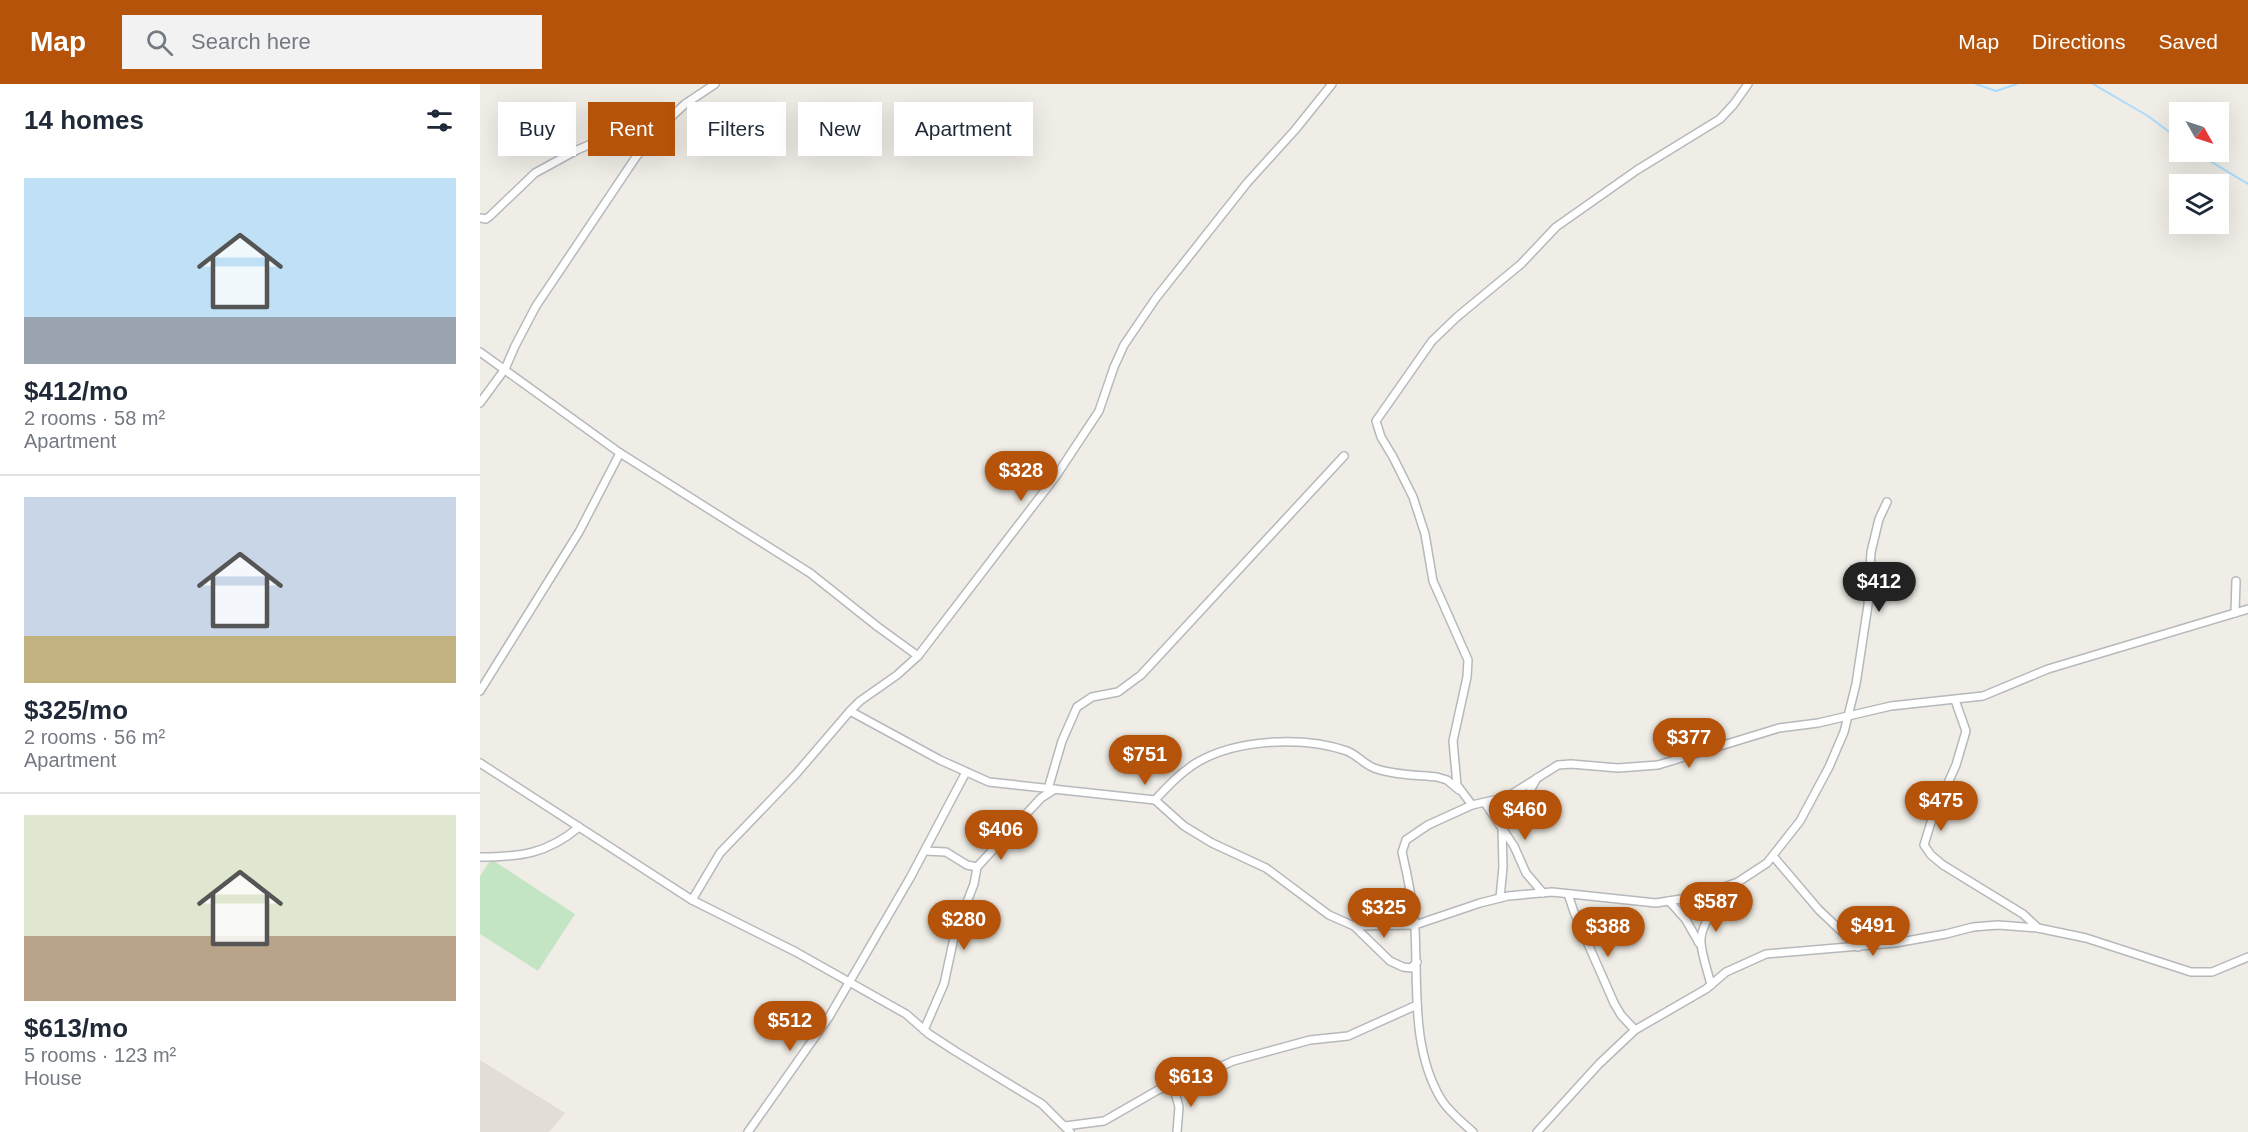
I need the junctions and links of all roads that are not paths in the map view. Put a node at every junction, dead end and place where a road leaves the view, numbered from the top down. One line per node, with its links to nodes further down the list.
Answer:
1 (715, 84): 4 (street)
2 (1332, 84): 17 (street)
3 (1748, 84): 26 (street)
4 (675, 113)
5 (588, 145): 7 (street)
6 (637, 156): 9 (street)
7 (480, 218)
8 (480, 352): 9 (street)
9 (505, 369): 10 (street); 11 (street)
10 (480, 403)
11 (620, 453): 17 (street); 18 (street)
12 (1344, 456): 25 (street)
13 (1887, 502): 21 (street)
14 (2236, 581): 16 (street)
15 (2248, 609): 16 (street)
16 (2235, 613): 19 (street)
17 (918, 656): 20 (street)
18 (480, 691)
19 (1955, 700): 21 (street); 44 (street)
20 (850, 711): 23 (street); 40 (street)
21 (1848, 716): 24 (street); 33 (street)
22 (480, 763): 30 (street)
23 (966, 772): 25 (street); 32 (street)
24 (1538, 776): 28 (street); 31 (street)
25 (1051, 789): 27 (street); 35 (street)
26 (1461, 792): 27 (street); 29 (street)
27 (1155, 800): 43 (street)
28 (1485, 803): 29 (street); 31 (street)
29 (1472, 806): 42 (street)
30 (579, 827): 34 (street); 40 (street)
31 (1502, 828): 37 (street); 39 (street)
32 (925, 851): 35 (street); 49 (street)
33 (1773, 856): 36 (street); 46 (street)
34 (480, 857)
35 (977, 867): 53 (street)
36 (1733, 884): 41 (street); 45 (street)
37 (1542, 893): 38 (street); 39 (street)
38 (1568, 894): 41 (street); 52 (street)
39 (1500, 898): 42 (street)
40 (692, 900): 49 (street)
41 (1669, 901): 45 (street)
42 (1414, 925): 43 (street); 48 (street)
43 (1354, 926): 48 (street)
44 (2038, 928): 46 (street); 47 (street)
45 (1701, 945): 50 (street)
46 (1858, 947): 50 (street)
47 (2248, 957)
48 (1417, 962): 51 (street)
49 (849, 981): 53 (street); 56 (street)
50 (1712, 985): 52 (street)
51 (1417, 1005): 54 (street); 58 (street)
52 (1635, 1029): 59 (street)
53 (924, 1030): 55 (street)
54 (1173, 1085): 55 (street); 57 (street)
55 (1068, 1129)
56 (748, 1132)
57 (1177, 1132)
58 (1473, 1132)
59 (1537, 1132)

